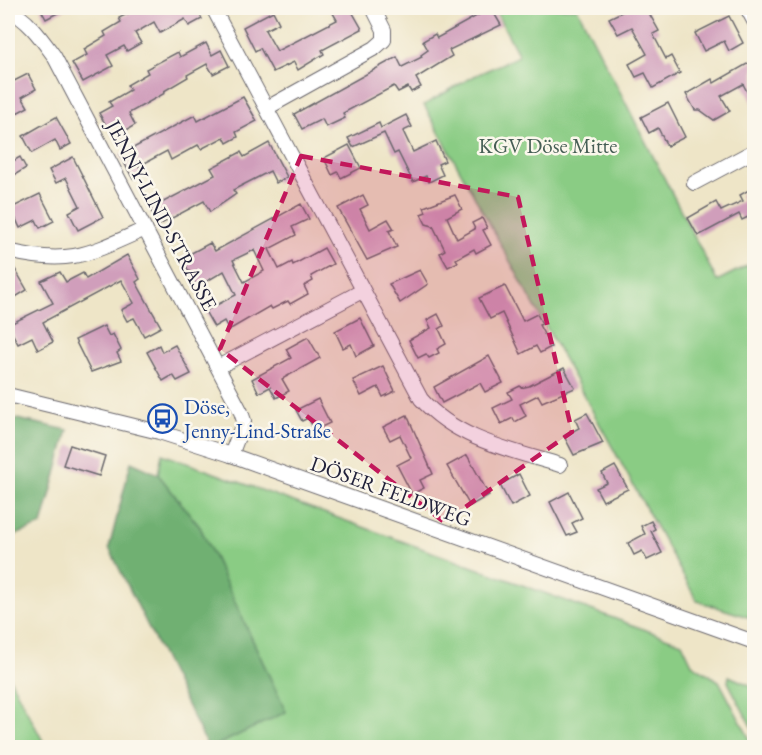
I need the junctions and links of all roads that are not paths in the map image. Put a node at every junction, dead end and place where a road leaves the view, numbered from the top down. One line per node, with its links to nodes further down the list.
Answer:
1 (213, 8): 6 (street)
2 (373, 8): 6 (street)
3 (747, 8): 5 (street)
4 (15, 10): 9 (street, JENNY-LIND-STRASSE)
5 (754, 21)
6 (267, 108): 11 (street)
7 (754, 151): 8 (street)
8 (694, 183)
9 (145, 229): 10 (street); 12 (street, JENNY-LIND-STRASSE)
10 (8, 251)
11 (363, 291): 12 (street); 15 (street)
12 (218, 367): 14 (street, JENNY-LIND-STRASSE)
13 (8, 395): 14 (street, DÖSER FELDWEG)
14 (231, 455): 16 (street, DÖSER FELDWEG)
15 (560, 465)
16 (754, 642)

